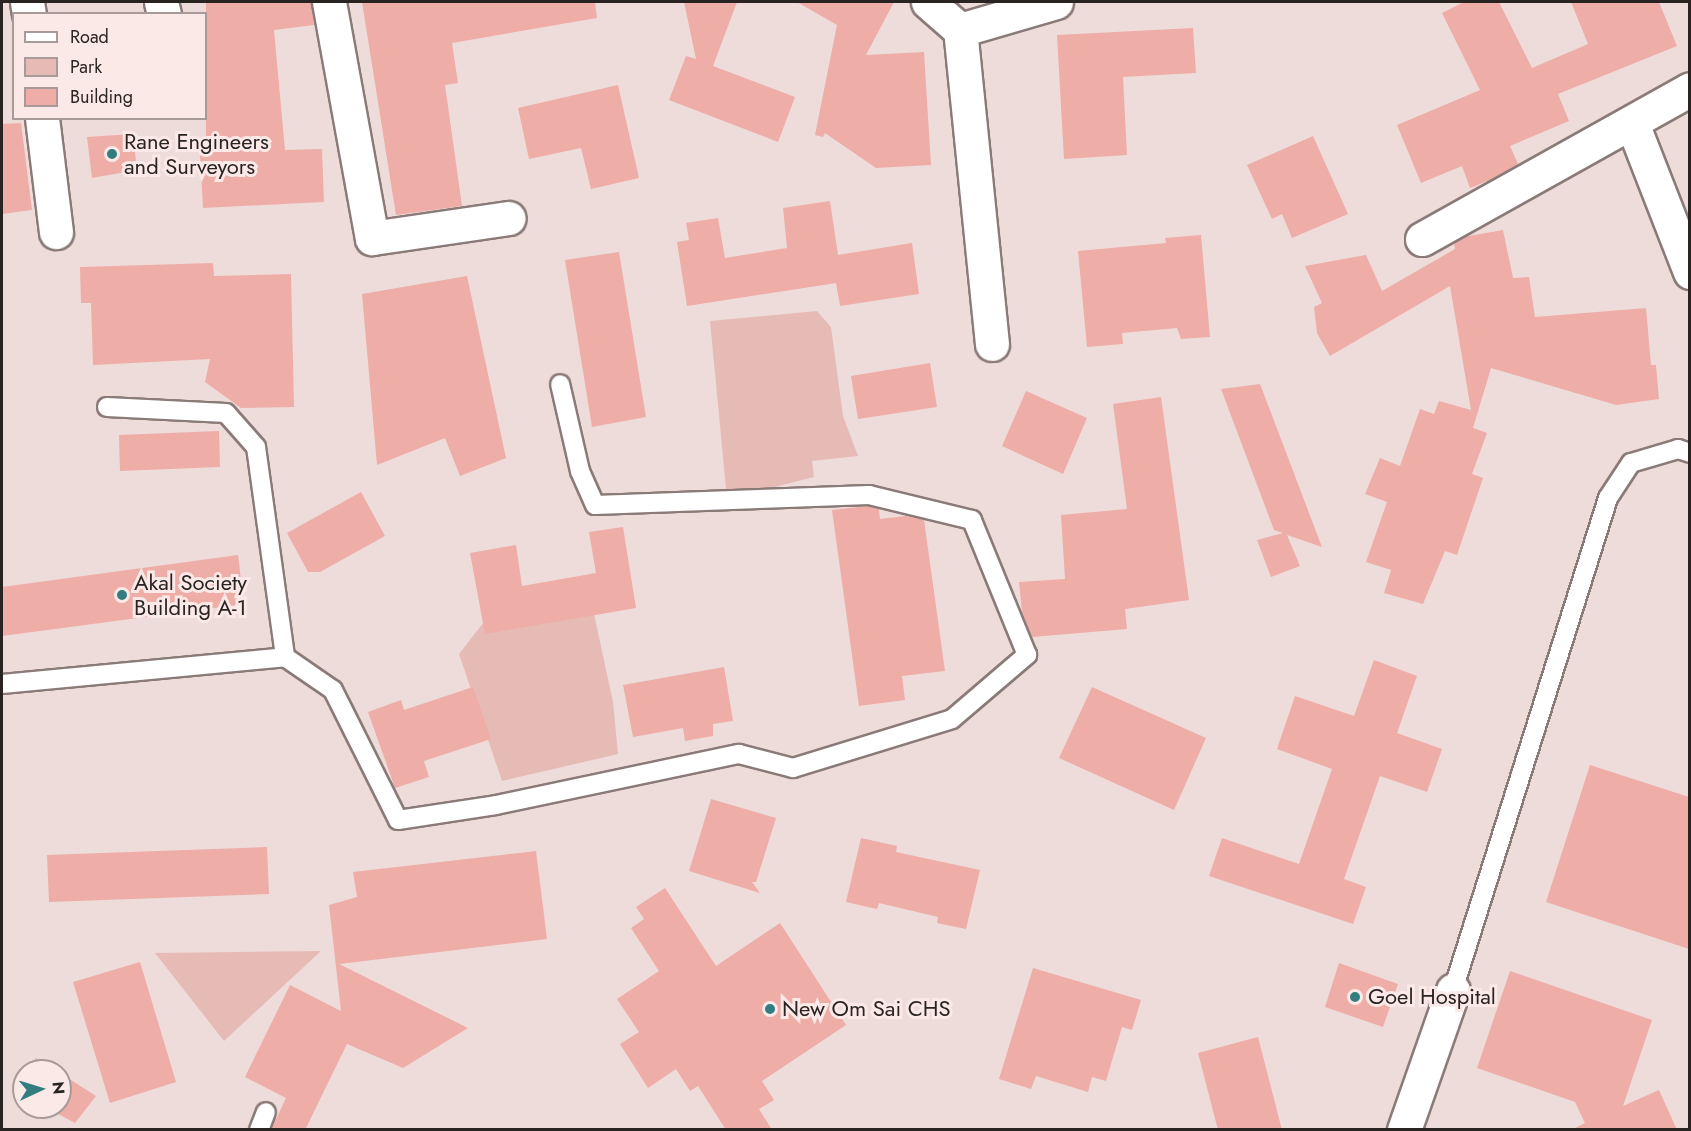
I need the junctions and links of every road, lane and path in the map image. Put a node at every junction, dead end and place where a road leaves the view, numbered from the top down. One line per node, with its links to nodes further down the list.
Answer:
1 (329, 2): 8 (street)
2 (928, 2): 4 (street)
3 (1056, 2): 4 (street)
4 (960, 30): 12 (street)
5 (1689, 89): 7 (street)
6 (42, 120): 9 (street)
7 (1632, 123): 10 (street); 11 (street)
8 (509, 218)
9 (57, 232)
10 (1422, 239)
11 (1689, 272)
12 (992, 344)
13 (560, 384): 16 (lane)
14 (107, 407): 16 (lane)
15 (1689, 453): 18 (lane)
16 (285, 657): 17 (lane)
17 (2, 684)
18 (1454, 990): 21 (street)
19 (266, 1112): 20 (lane)
20 (259, 1130)
21 (1404, 1130)

